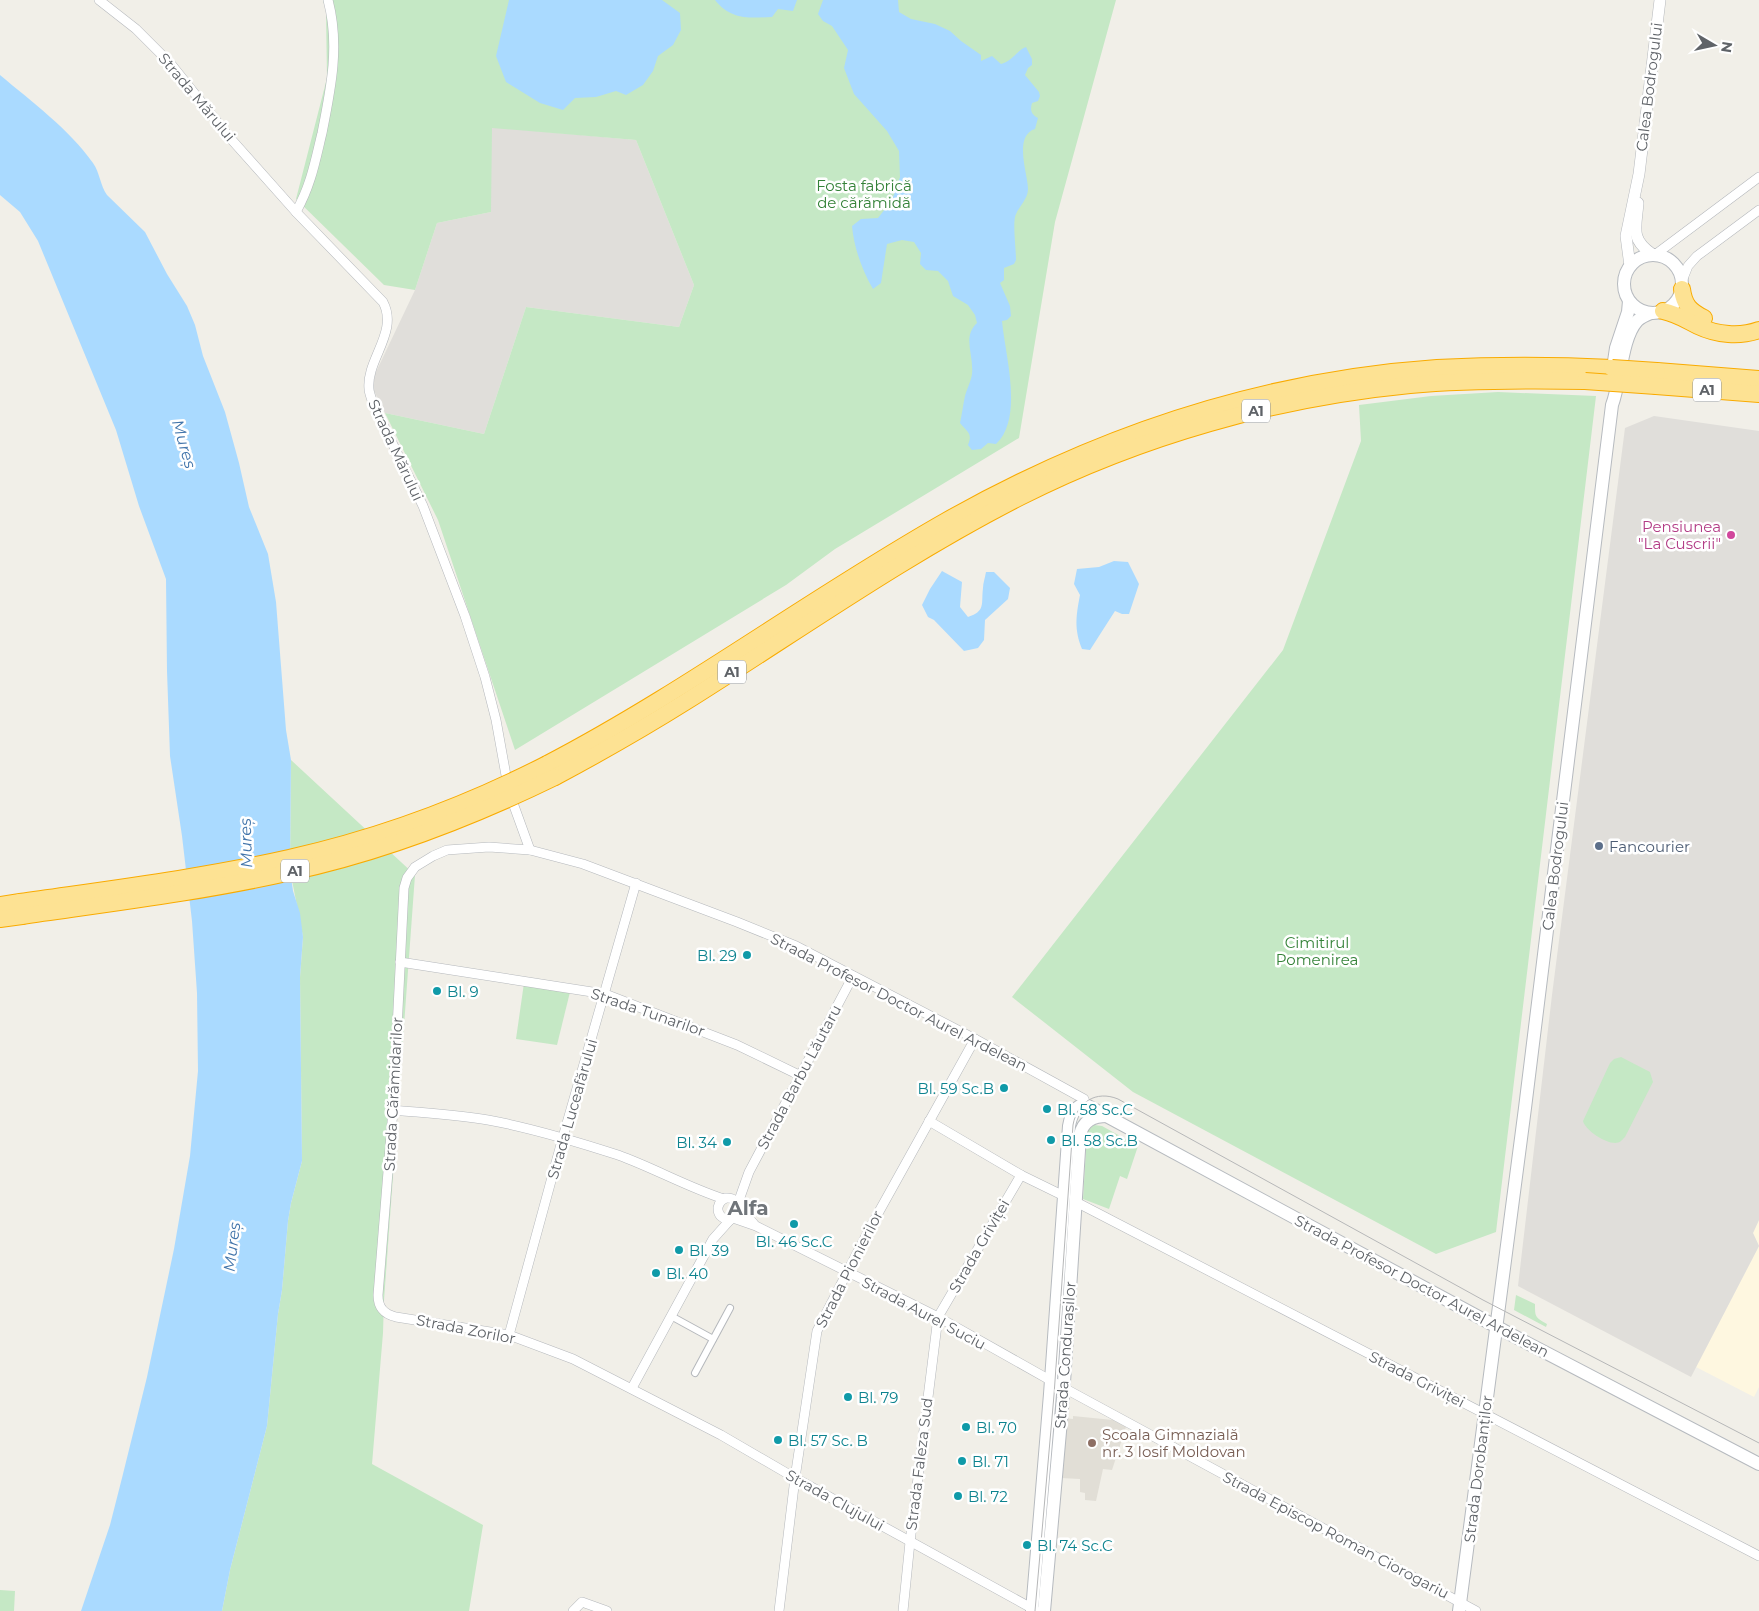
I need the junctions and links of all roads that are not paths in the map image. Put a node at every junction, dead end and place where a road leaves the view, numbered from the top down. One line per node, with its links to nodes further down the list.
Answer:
1 (99, 0): 7 (street, Strada Mărului)
2 (328, 0): 7 (street)
3 (1660, 0): 4 (street, Calea Bodrogului)
4 (1639, 174): 8 (street, Calea Bodrogului); 9 (street, Calea Bodrogului)
5 (1759, 177): 8 (street)
6 (1759, 210): 10 (street)
7 (296, 212): 18 (street, Strada Mărului)
8 (1654, 254): 9 (main road); 10 (main road, Calea Bodrogului)
9 (1630, 266): 11 (main road, Calea Bodrogului)
10 (1682, 285): 12 (main road, Calea Bodrogului); 13 (highway)
11 (1629, 301): 12 (main road); 17 (main road, Calea Bodrogului)
12 (1657, 312): 13 (highway); 17 (main road, Calea Bodrogului)
13 (1759, 328)
14 (1656, 378): 15 (highway, A1); 16 (highway, A1); 22 (highway, A1, bridge)
15 (1759, 379)
16 (1759, 394)
17 (1612, 405): 52 (main road, Calea Bodrogului)
18 (530, 850): 19 (street, Strada Profesor Doctor Aurel Ardelean); 20 (street, Strada Profesor Doctor Aurel Ardelean)
19 (406, 878): 24 (street, Strada Cărămidarilor)
20 (636, 883): 25 (street, Strada Profesor Doctor Aurel Ardelean); 26 (street, Strada Luceafărului)
21 (0, 904): 22 (highway, A1)
22 (21, 909): 23 (highway, A1)
23 (0, 919)
24 (400, 962): 26 (street, Strada Tunarilor); 31 (street, Strada Cărămidarilor)
25 (853, 976): 27 (street, Strada Profesor Doctor Aurel Ardelean); 28 (street, Strada Barbu Lăutaru)
26 (604, 994): 28 (street, Strada Tunarilor); 35 (street, Strada Luceafărului)
27 (976, 1039): 29 (street, Strada Profesor Doctor Aurel Ardelean); 34 (street, Strada Pionierilor)
28 (799, 1075): 37 (street, Strada Barbu Lăutaru)
29 (1075, 1094): 30 (street, Strada Profesor Doctor Aurel Ardelean); 32 (street, Strada Condurașilor)
30 (1086, 1105): 32 (main road); 33 (main road, Strada Profesor Doctor Aurel Ardelean)
31 (393, 1110): 35 (street); 49 (street, Strada Cărămidarilor)
32 (1073, 1113): 39 (main road, Strada Condurașilor)
33 (1107, 1116): 41 (main road, Strada Condurașilor); 52 (main road, Strada Profesor Doctor Aurel Ardelean)
34 (929, 1121): 36 (street); 47 (street, Strada Pionierilor)
35 (563, 1138): 38 (street); 53 (street, Strada Luceafărului)
36 (1021, 1175): 39 (street); 51 (street, Strada Griviței)
37 (745, 1179): 40 (street, Strada Barbu Lăutaru); 42 (street, Strada Barbu Lăutaru)
38 (698, 1191): 40 (street); 43 (street)
39 (1064, 1196): 56 (main road, Strada Condurașilor)
40 (725, 1198): 42 (street); 43 (street)
41 (1076, 1202): 58 (main road, Strada Condurașilor); 59 (street, Strada Griviței)
42 (739, 1206): 44 (street); 45 (street, Strada Aurel Suciu)
43 (718, 1212): 44 (street); 46 (street)
44 (732, 1219): 45 (street, Strada Aurel Suciu); 46 (street)
45 (756, 1226): 47 (street, Strada Aurel Suciu)
46 (713, 1240): 50 (street)
47 (847, 1272): 51 (street, Strada Aurel Suciu); 61 (street, Strada Pionierilor)
48 (730, 1308): 54 (street)
49 (382, 1310): 53 (street, Strada Zorilor)
50 (671, 1316): 54 (street); 57 (street)
51 (938, 1318): 56 (street, Strada Aurel Suciu); 62 (street, Strada Faleza Sud)
52 (1496, 1326): 59 (main road, Strada Dorobanților); 60 (main road, Strada Profesor Doctor Aurel Ardelean)
53 (509, 1335): 57 (street, Strada Zorilor)
54 (713, 1339): 55 (street)
55 (695, 1373)
56 (1050, 1381): 58 (street, Strada Aurel Suciu); 65 (main road, Strada Condurașilor)
57 (632, 1388): 61 (street, Strada Clujului)
58 (1064, 1388): 64 (street, Strada Episcop Roman Ciorogariu); 65 (main road, Strada Condurașilor)
59 (1485, 1414): 63 (street, Strada Griviței); 64 (main road, Strada Dorobanților)
60 (1759, 1464)
61 (795, 1478): 62 (street, Strada Clujului); 68 (street, Strada Pionierilor)
62 (910, 1542): 65 (street, Strada Clujului); 69 (street, Strada Faleza Sud)
63 (1759, 1556)
64 (1460, 1607): 70 (street, Strada Episcop Roman Ciorogariu)
65 (1036, 1610)
66 (573, 1611): 67 (street)
67 (607, 1611)
68 (779, 1611)
69 (903, 1611)
70 (1476, 1611)

